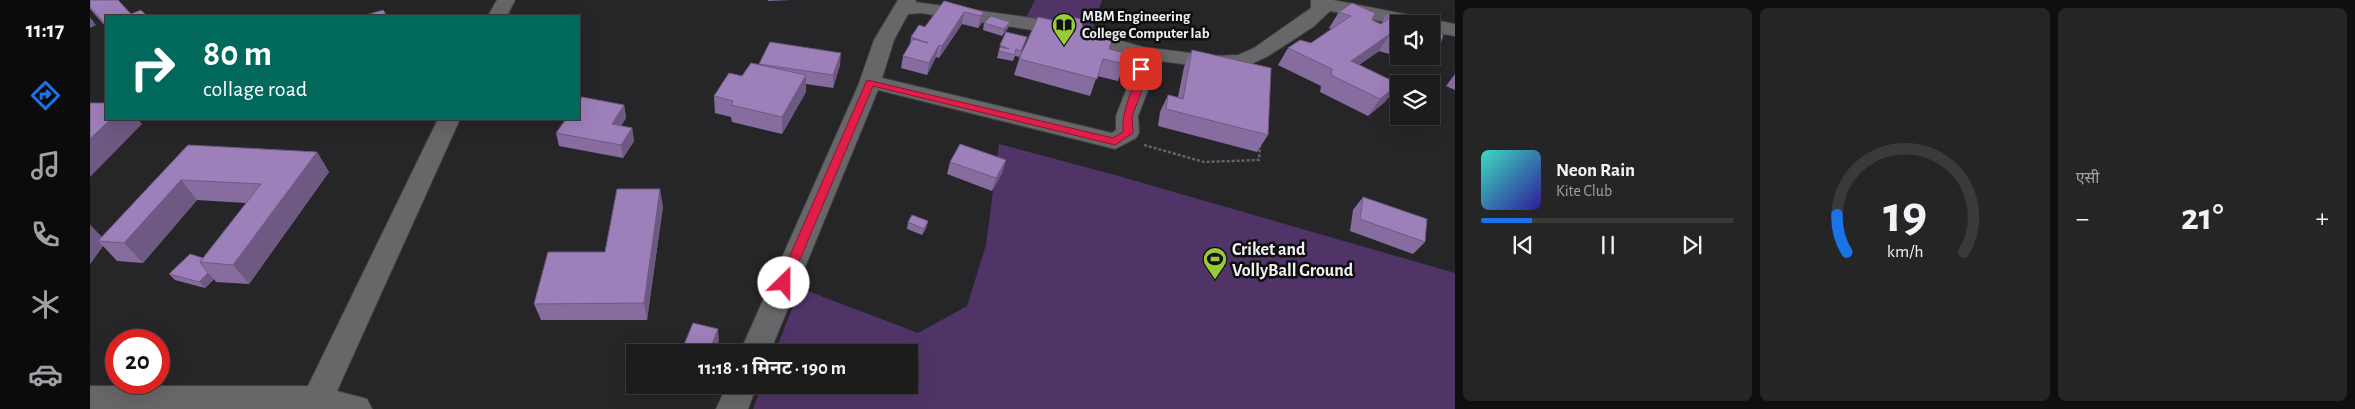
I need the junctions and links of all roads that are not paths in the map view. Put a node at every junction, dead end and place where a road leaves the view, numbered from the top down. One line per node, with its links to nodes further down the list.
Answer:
1 (506, 0): 4 (street)
2 (1320, 1): 5 (street); 8 (street)
3 (904, 4): 8 (street); 9 (street)
4 (498, 15)
5 (1390, 17)
6 (1440, 28): 7 (street)
7 (1455, 30)
8 (1142, 53): 9 (street)
9 (870, 82): 11 (street)
10 (449, 120): 14 (street)
11 (758, 344)
12 (738, 394): 16 (street)
13 (90, 400): 14 (street)
14 (315, 404): 15 (street)
15 (356, 409)
16 (732, 409)

